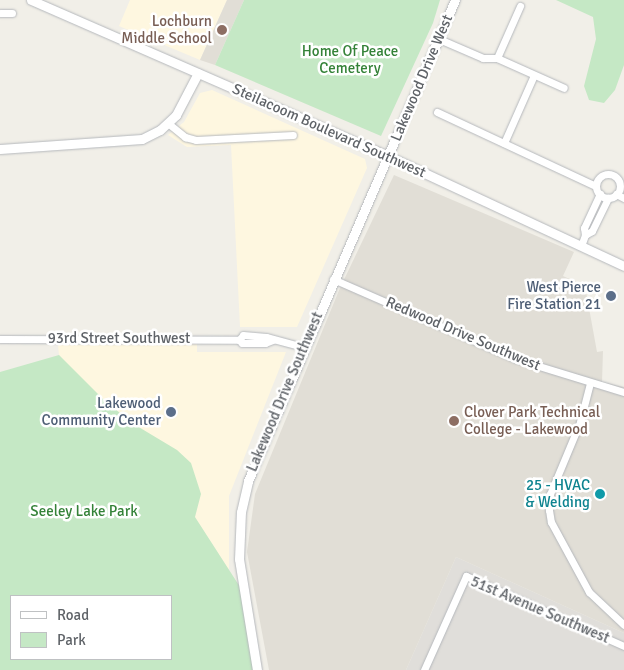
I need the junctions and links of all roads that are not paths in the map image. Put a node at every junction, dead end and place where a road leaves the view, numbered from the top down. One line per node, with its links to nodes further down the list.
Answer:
1 (32, 0): 8 (main road, Steilacoom Boulevard Southwest)
2 (455, 0): 6 (main road, Lakewood Drive West)
3 (520, 6): 7 (street)
4 (0, 13): 5 (street)
5 (12, 13)
6 (439, 39): 7 (street); 16 (main road, Lakewood Drive West)
7 (496, 58): 9 (street)
8 (198, 73): 12 (main road); 16 (main road, Steilacoom Boulevard Southwest)
9 (534, 75): 10 (street); 14 (street)
10 (564, 88)
11 (438, 112): 14 (street)
12 (169, 124): 13 (street); 15 (main road)
13 (293, 135)
14 (504, 143): 17 (street)
15 (0, 149)
16 (388, 156): 23 (main road, Steilacoom Boulevard Southwest); 25 (main road, Lakewood Drive Southwest)
17 (596, 186): 18 (street); 19 (street)
18 (600, 194): 20 (street); 22 (street)
19 (616, 194): 20 (street); 21 (street)
20 (608, 198): 22 (street)
21 (624, 198)
22 (586, 235): 23 (street)
23 (581, 246): 24 (main road, Steilacoom Boulevard Southwest)
24 (624, 266)
25 (333, 279): 27 (main road, Lakewood Drive Southwest); 28 (street, Redwood Drive Southwest)
26 (0, 338): 27 (street, 93rd Street Southwest)
27 (303, 347): 32 (main road, Lakewood Drive Southwest)
28 (590, 383): 29 (street, Redwood Drive Southwest); 30 (street)
29 (624, 392)
30 (624, 625)
31 (624, 646): 33 (street, 51st Avenue Southwest)
32 (257, 670)
33 (424, 670)

